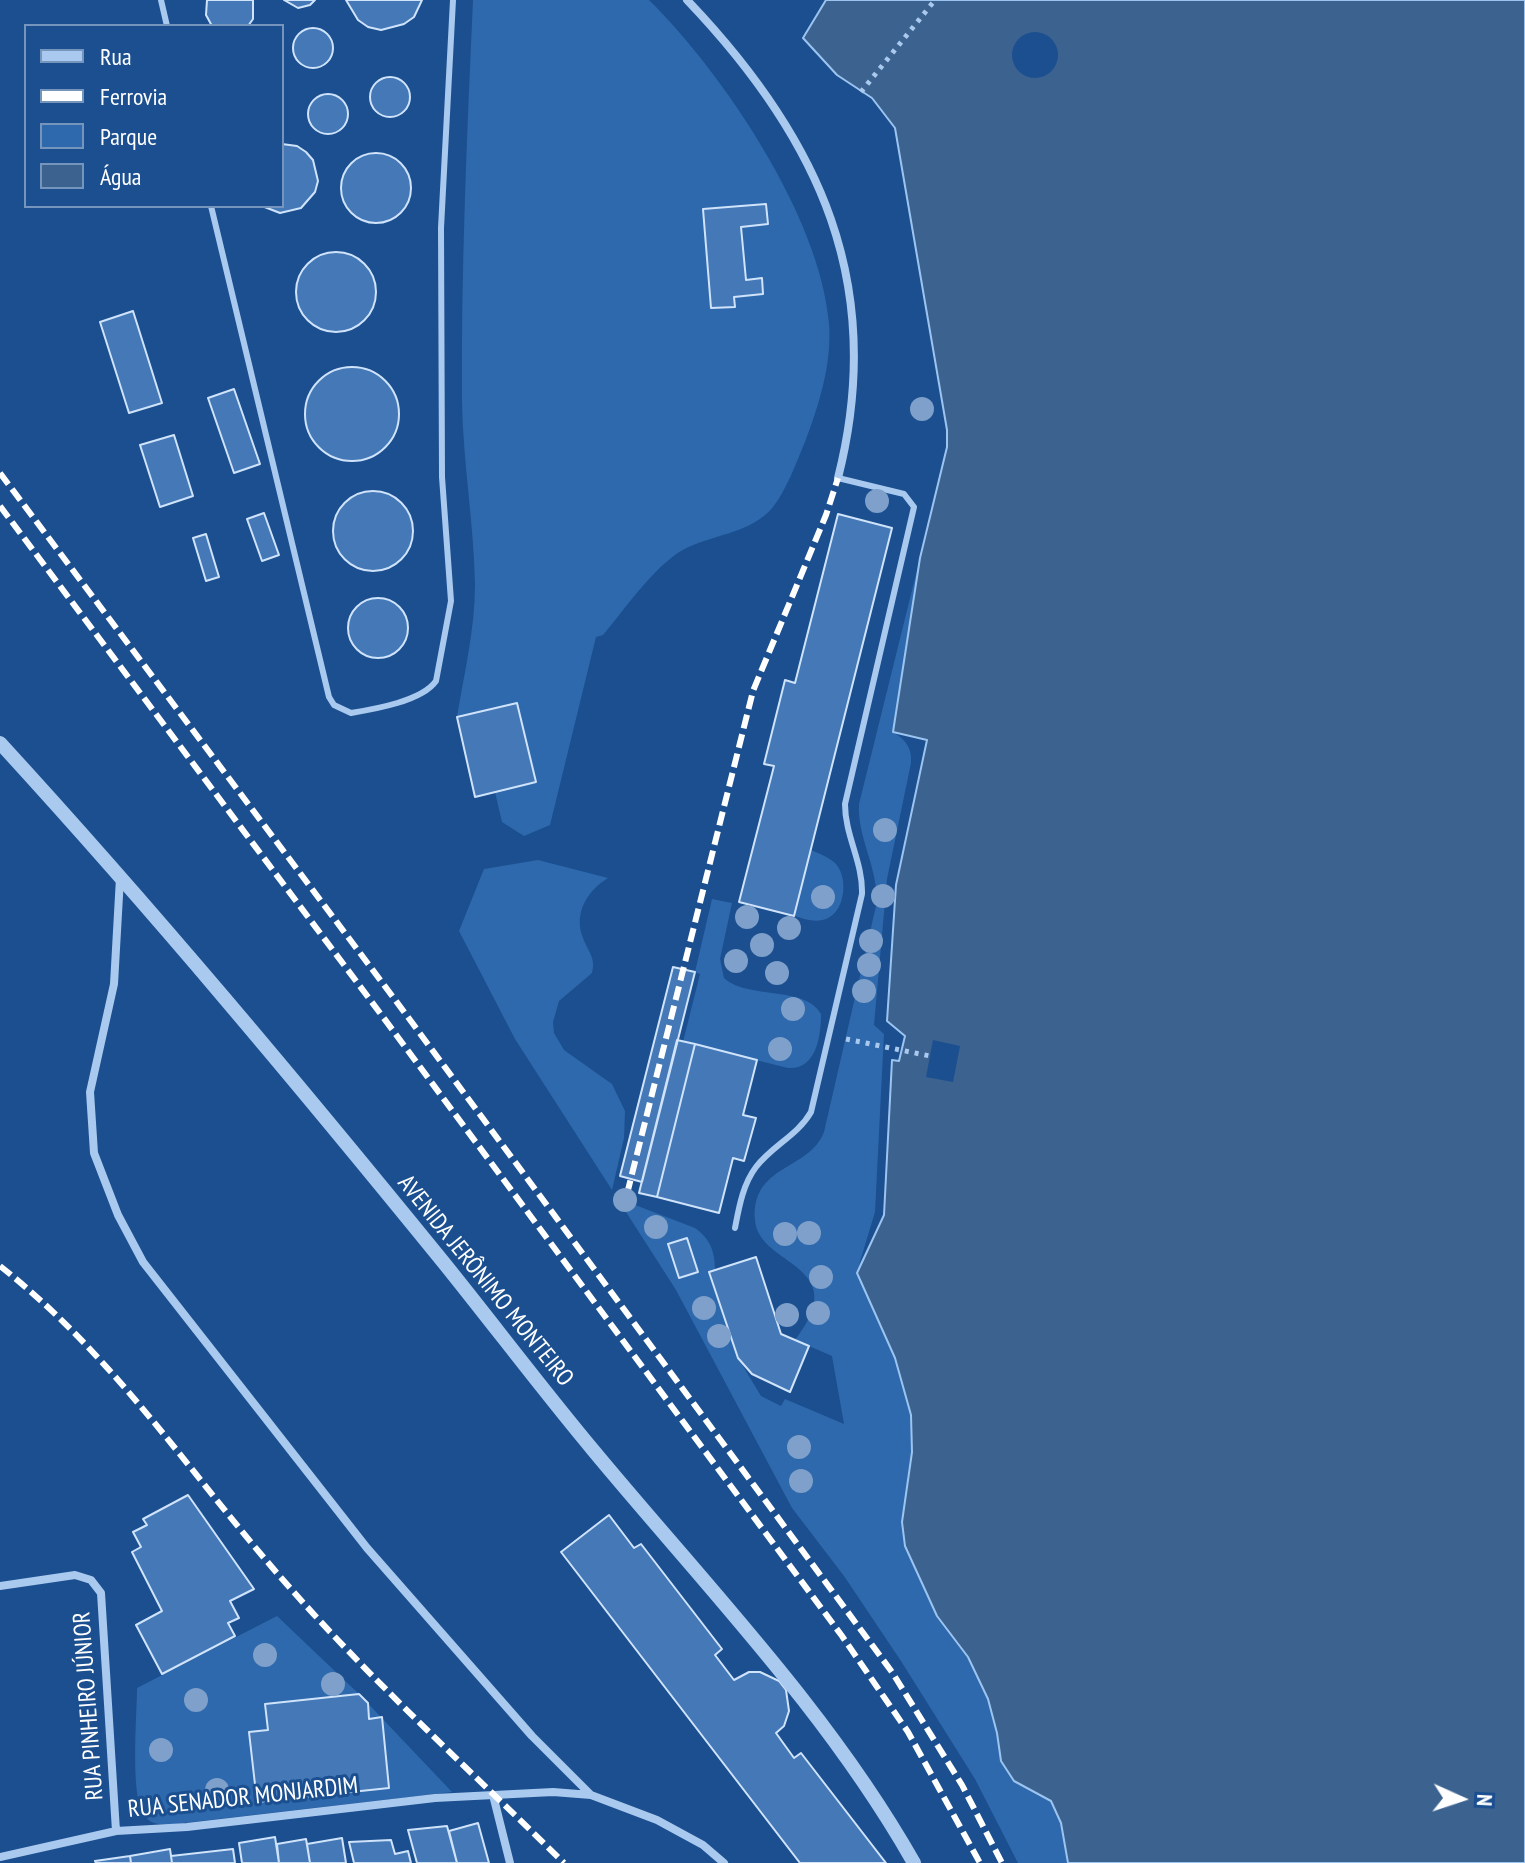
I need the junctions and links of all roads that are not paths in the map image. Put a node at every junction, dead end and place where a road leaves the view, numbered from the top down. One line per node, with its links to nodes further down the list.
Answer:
1 (161, 0): 4 (lane)
2 (453, 0): 5 (lane)
3 (687, 0): 6 (street)
4 (167, 24)
5 (211, 208)
6 (838, 478): 9 (lane)
7 (0, 743): 8 (street, AVENIDA JERÔNIMO MONTEIRO)
8 (120, 875): 12 (street); 17 (street, AVENIDA JERÔNIMO MONTEIRO)
9 (735, 1228)
10 (0, 1586): 13 (street, RUA PINHEIRO JÚNIOR)
11 (493, 1795): 12 (street, RUA SENADOR MONJARDIM); 13 (street, RUA SENADOR MONJARDIM); 15 (street)
12 (591, 1795): 16 (street)
13 (116, 1831): 14 (street, RUA SENADOR MONJARDIM)
14 (0, 1857)
15 (510, 1863)
16 (724, 1863)
17 (914, 1863)

